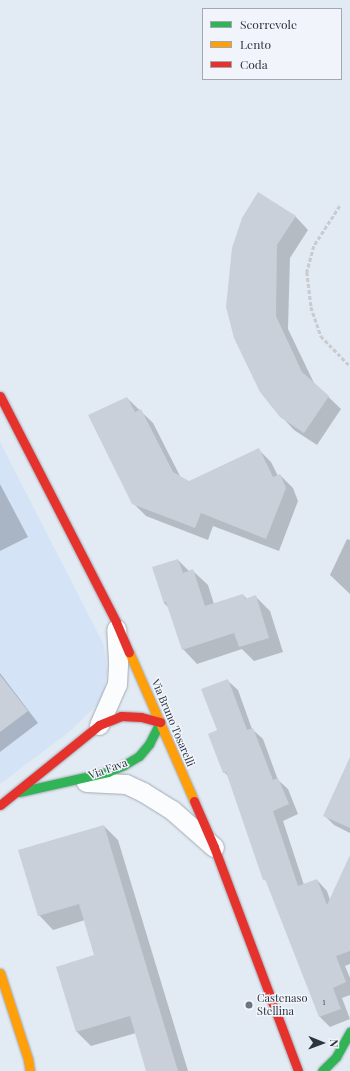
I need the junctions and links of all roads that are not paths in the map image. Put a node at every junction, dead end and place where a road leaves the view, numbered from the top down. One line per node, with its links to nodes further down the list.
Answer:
1 (0, 396): 2 (street, Via Bruno Tosarelli)
2 (116, 622): 3 (street, Via Bruno Tosarelli); 4 (street, Via Fava)
3 (160, 722): 4 (street, Via Fava); 5 (street, Via Fava); 8 (street, Via Bruno Tosarelli)
4 (99, 725): 6 (street, Via Fava)
5 (69, 782): 6 (street, Via Fava); 8 (street, Via Fava)
6 (17, 792): 7 (street, Via Fava)
7 (0, 805)
8 (214, 847): 12 (street, Via Bruno Tosarelli)
9 (0, 973): 11 (street)
10 (350, 1032): 13 (street)
11 (30, 1071)
12 (298, 1071)
13 (322, 1071)

